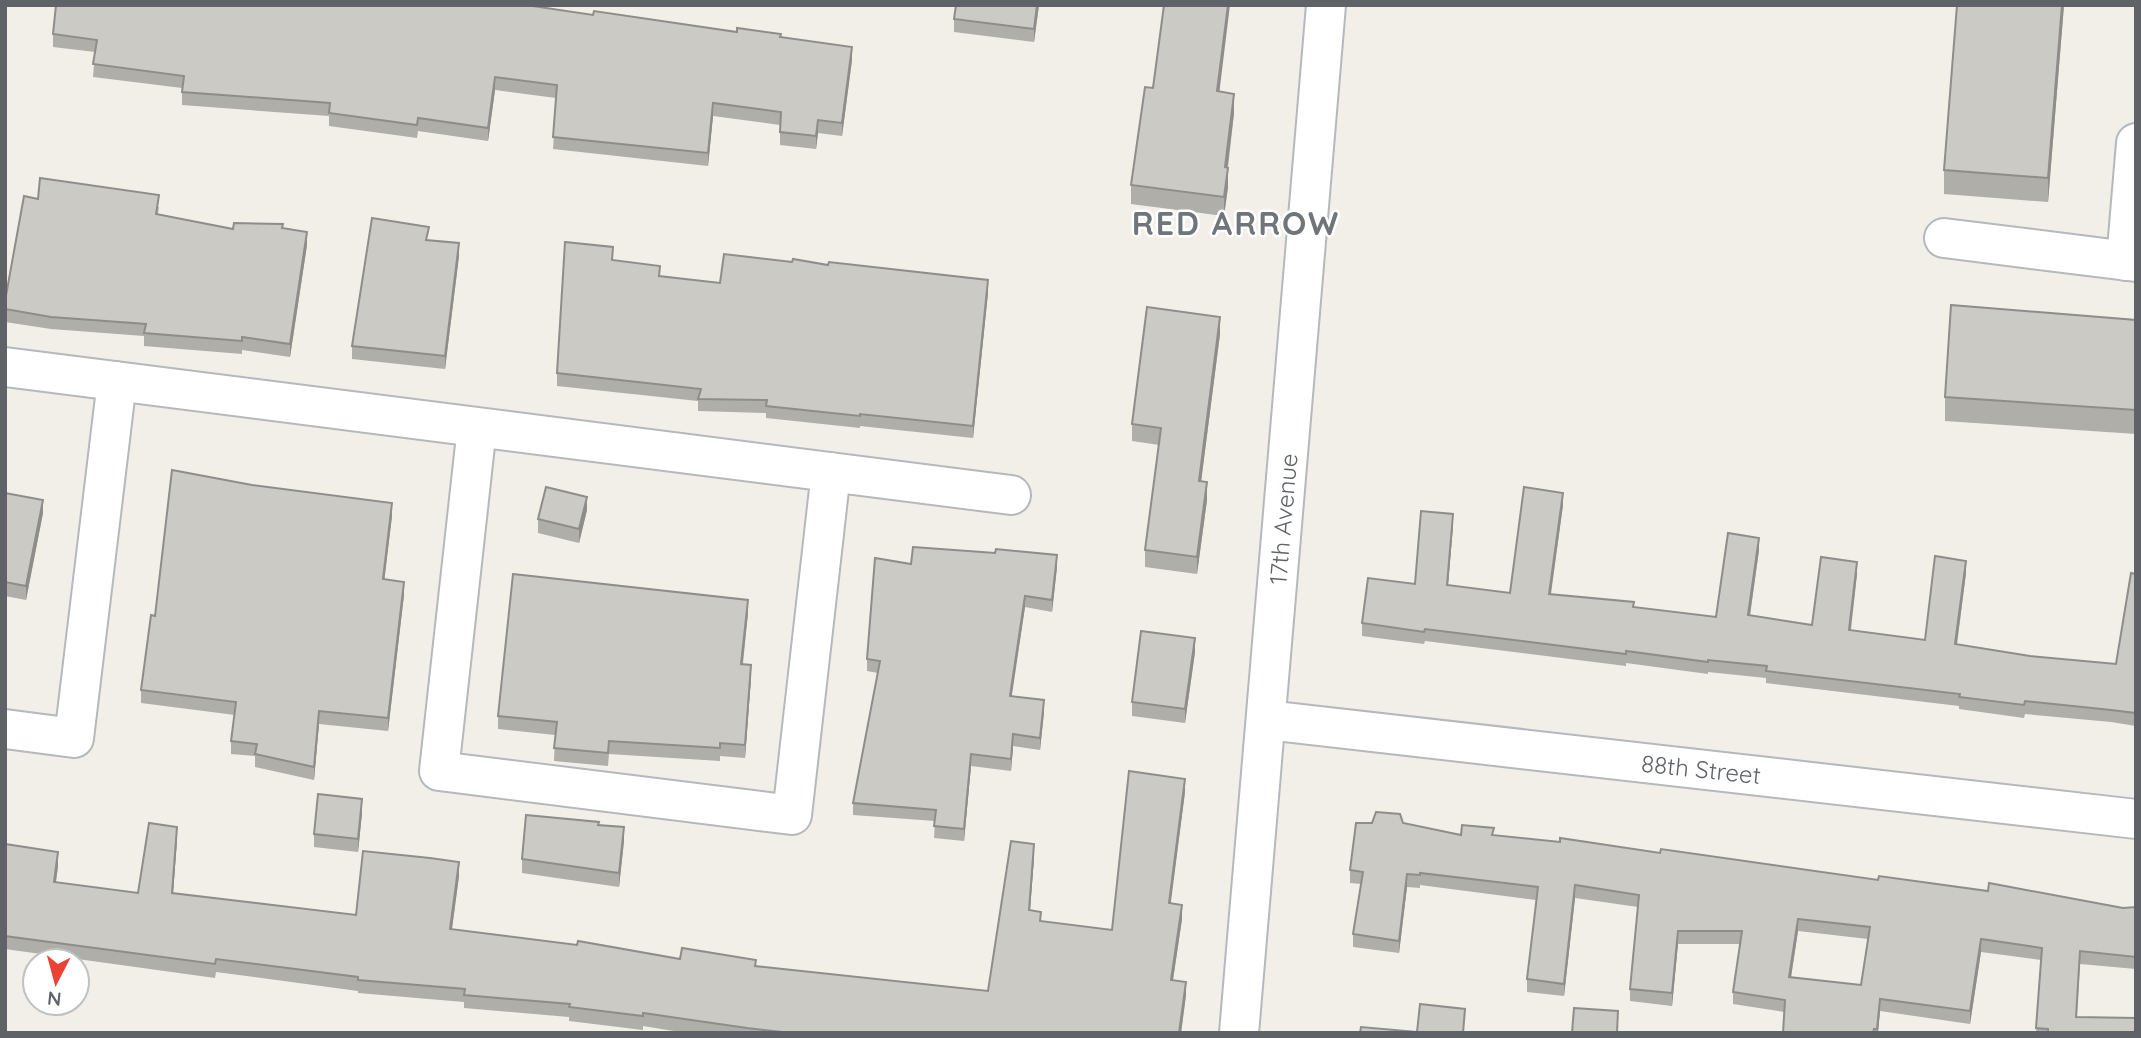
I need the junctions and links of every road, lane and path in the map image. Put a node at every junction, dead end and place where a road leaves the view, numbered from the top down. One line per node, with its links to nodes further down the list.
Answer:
1 (1326, 5): 10 (street, 17th Avenue)
2 (2136, 143): 4 (street)
3 (1944, 238): 4 (street)
4 (2131, 262)
5 (5, 367): 6 (street)
6 (117, 381): 7 (street); 11 (street)
7 (478, 427): 8 (street); 8 (street)
8 (831, 472): 9 (street)
9 (1011, 495)
10 (1267, 720): 12 (street, 88th Street); 13 (street, 17th Avenue)
11 (5, 729)
12 (2136, 819)
13 (1239, 1033)

